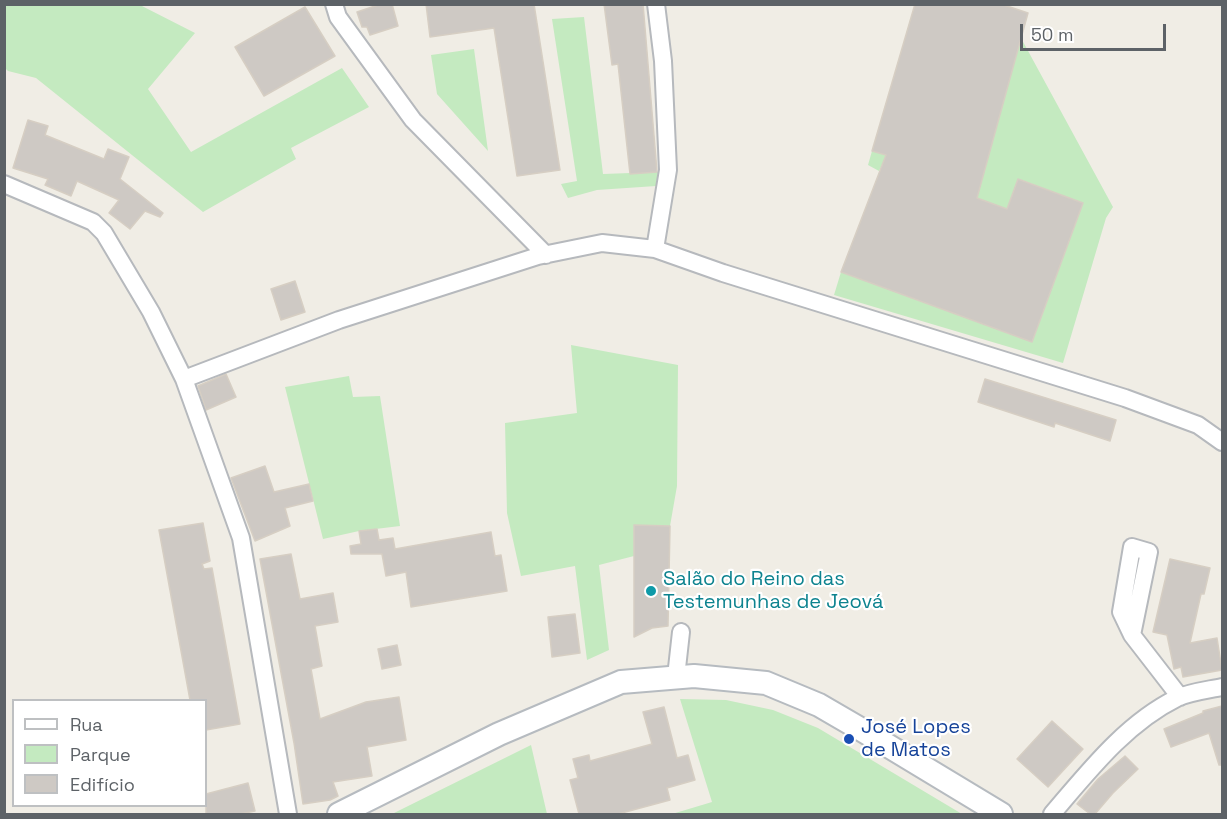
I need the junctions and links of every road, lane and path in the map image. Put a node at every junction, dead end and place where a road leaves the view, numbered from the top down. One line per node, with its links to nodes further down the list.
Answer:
1 (334, 4): 5 (street)
2 (656, 4): 4 (street)
3 (4, 184): 6 (street)
4 (655, 249): 5 (street); 7 (street)
5 (546, 255): 6 (street)
6 (184, 379): 13 (street)
7 (1222, 442)
8 (681, 632): 10 (street)
9 (1132, 635): 12 (street)
10 (676, 677): 14 (street); 15 (street)
11 (1222, 687): 12 (street)
12 (1180, 697): 16 (street)
13 (288, 814)
14 (339, 814)
15 (1001, 814)
16 (1052, 814)

